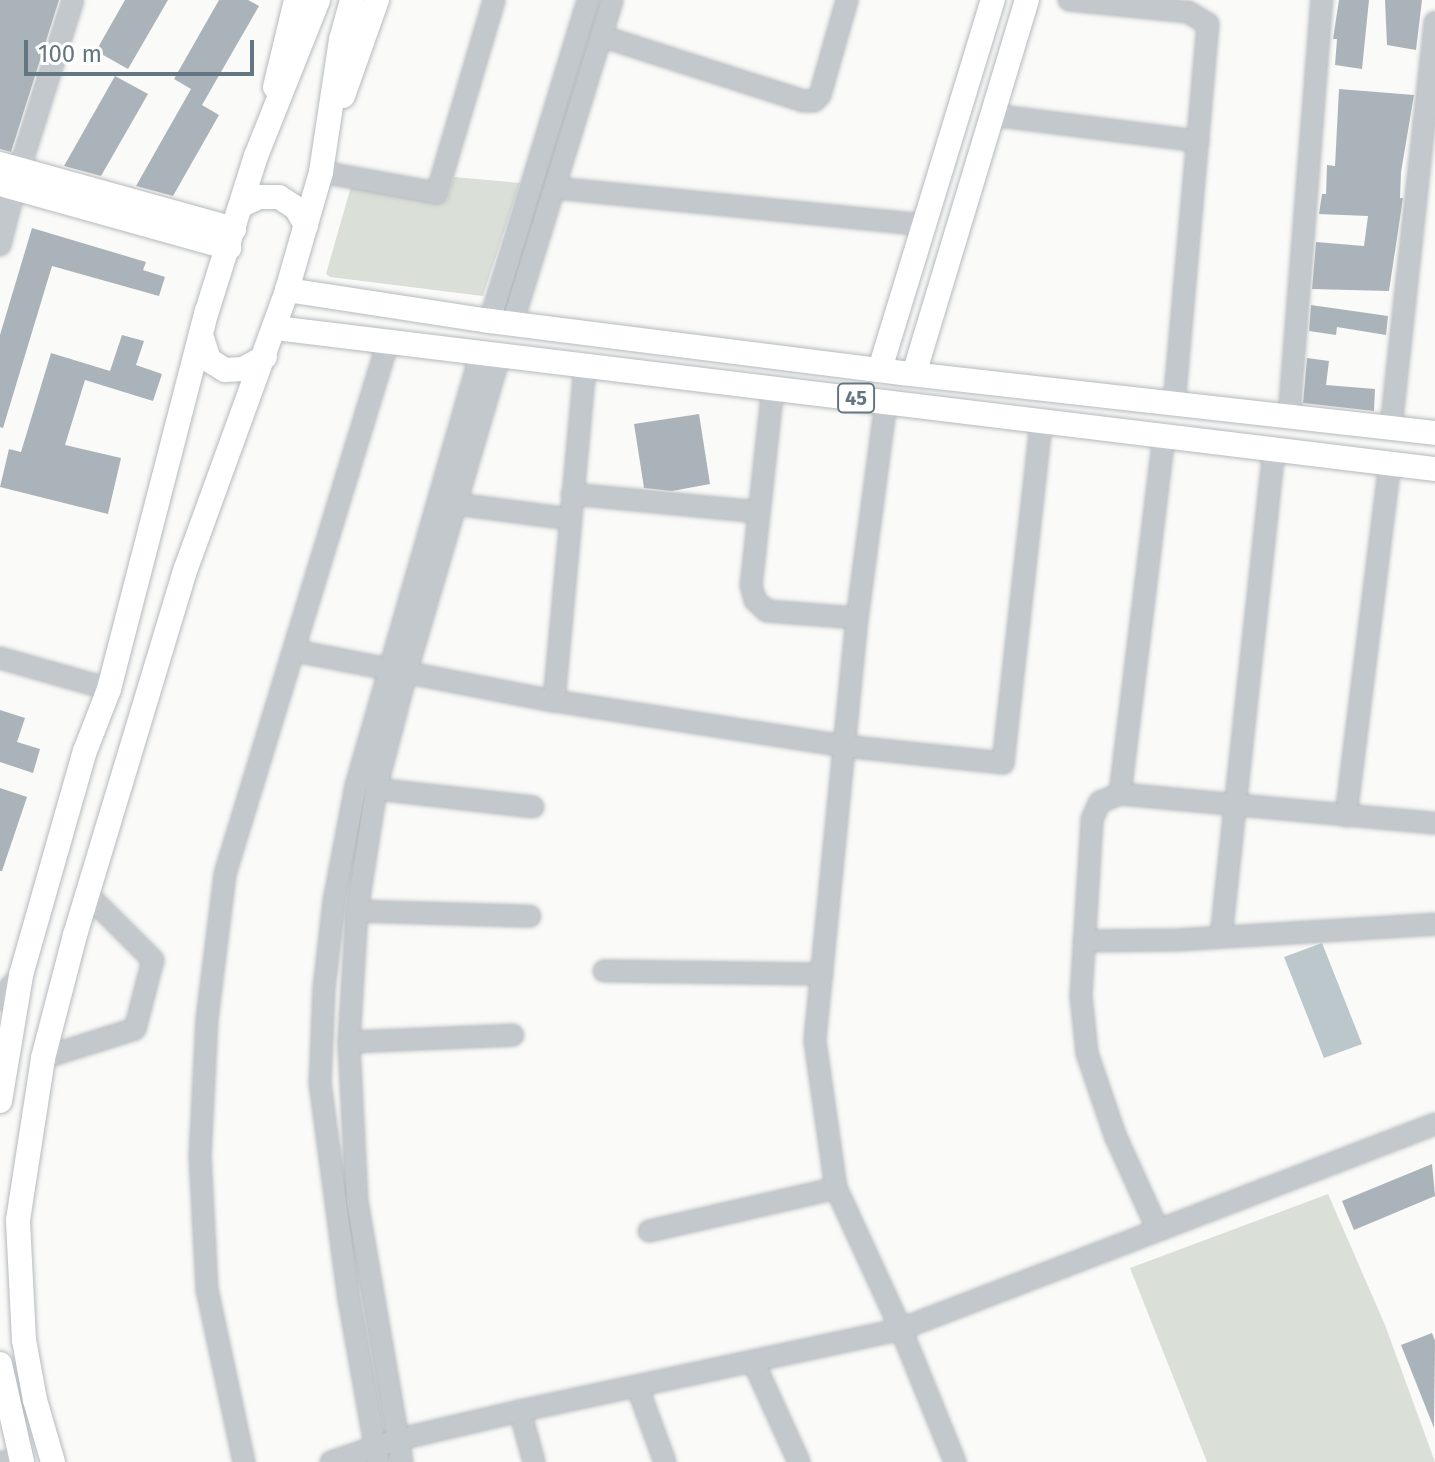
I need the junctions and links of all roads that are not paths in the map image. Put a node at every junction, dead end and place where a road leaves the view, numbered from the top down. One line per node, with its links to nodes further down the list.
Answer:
1 (73, 0): 21 (street)
2 (296, 0): 17 (main road)
3 (318, 0): 17 (main road)
4 (352, 0): 19 (main road)
5 (377, 0): 19 (main road)
6 (494, 0): 20 (street)
7 (588, 0): 29 (street)
8 (612, 0): 15 (street)
9 (847, 0): 15 (street)
10 (993, 0): 25 (main road)
11 (1027, 0): 16 (main road)
12 (1069, 0): 18 (street)
13 (1322, 0): 45 (street)
14 (1435, 22): 48 (street)
15 (601, 36): 22 (street)
16 (992, 115): 18 (street); 38 (main road)
17 (267, 131): 23 (main road)
18 (1198, 141): 43 (street)
19 (325, 147): 20 (main road)
20 (321, 172): 24 (main road)
21 (9, 177): 26 (main road); 27 (street)
22 (555, 188): 25 (street); 29 (street)
23 (242, 205): 24 (main road); 26 (main road)
24 (306, 225): 28 (main road)
25 (924, 225): 37 (main road)
26 (232, 238): 31 (main road)
27 (0, 245)
28 (287, 290): 29 (main road, 45); 30 (main road)
29 (501, 323): 33 (main road, 45)
30 (276, 328): 32 (main road, 45); 35 (main road)
31 (201, 335): 35 (main road); 63 (main road)
32 (388, 342): 34 (main road, 45); 60 (street)
33 (717, 349): 37 (main road, 45); 40 (main road)
34 (490, 354): 36 (main road, 45); 56 (street); 62 (street)
35 (265, 357): 72 (main road)
36 (585, 365): 40 (main road, 45); 55 (street)
37 (880, 369): 38 (main road, 45)
38 (914, 374): 39 (main road, 45)
39 (958, 378): 43 (main road, 45); 44 (main road)
40 (715, 380): 41 (main road, 45)
41 (773, 387): 42 (main road, 45); 57 (street)
42 (886, 402): 44 (main road, 45); 59 (street)
43 (1174, 403): 45 (main road, 45)
44 (957, 411): 46 (main road, 45)
45 (1289, 417): 47 (main road, 45)
46 (1041, 422): 50 (main road, 45); 65 (street)
47 (1342, 423): 48 (main road, 45); 52 (main road)
48 (1391, 428): 49 (main road, 45)
49 (1435, 433)
50 (1164, 438): 51 (main road, 45); 67 (street)
51 (1274, 451): 52 (main road, 45); 68 (street)
52 (1342, 459): 53 (main road, 45)
53 (1390, 464): 54 (main road, 45); 70 (street)
54 (1435, 469)
55 (572, 494): 57 (street); 58 (street)
56 (456, 504): 58 (street); 62 (street)
57 (759, 512): 59 (street)
58 (570, 519): 64 (street)
59 (857, 618): 65 (street)
60 (296, 651): 62 (street); 101 (street)
61 (0, 658): 63 (street)
62 (397, 668): 64 (street); 66 (street); 96 (street)
63 (109, 689): 80 (main road)
64 (554, 701): 65 (street)
65 (844, 746): 79 (street)
66 (376, 789): 69 (street); 73 (street)
67 (1120, 794): 68 (street); 77 (street)
68 (1234, 806): 70 (street); 76 (street)
69 (533, 807)
70 (1346, 816): 71 (street)
71 (1435, 823)
72 (87, 894): 84 (main road); 84 (street)
73 (357, 911): 74 (street); 83 (street)
74 (530, 916)
75 (1435, 924): 76 (street)
76 (1221, 937): 77 (street)
77 (1084, 941): 88 (street)
78 (604, 971): 79 (street)
79 (822, 974): 87 (street)
80 (21, 975): 81 (street); 85 (main road)
81 (0, 999)
82 (513, 1035): 83 (street)
83 (349, 1042): 95 (street)
84 (43, 1058): 100 (main road)
85 (0, 1101)
86 (1435, 1124): 88 (street)
87 (836, 1188): 89 (street); 90 (street)
88 (1158, 1230): 90 (street)
89 (649, 1231)
90 (901, 1329): 91 (street); 107 (street)
91 (753, 1361): 93 (street); 106 (street)
92 (0, 1364): 99 (main road)
93 (637, 1386): 94 (street); 105 (street)
94 (520, 1411): 95 (street); 104 (street)
95 (396, 1440): 96 (street); 103 (street)
96 (376, 1455): 102 (street)
97 (0, 1462): 98 (street)
98 (8, 1462)
99 (22, 1462)
100 (53, 1462)
101 (244, 1462)
102 (331, 1462)
103 (402, 1462)
104 (534, 1462)
105 (665, 1462)
106 (799, 1462)
107 (955, 1462)

